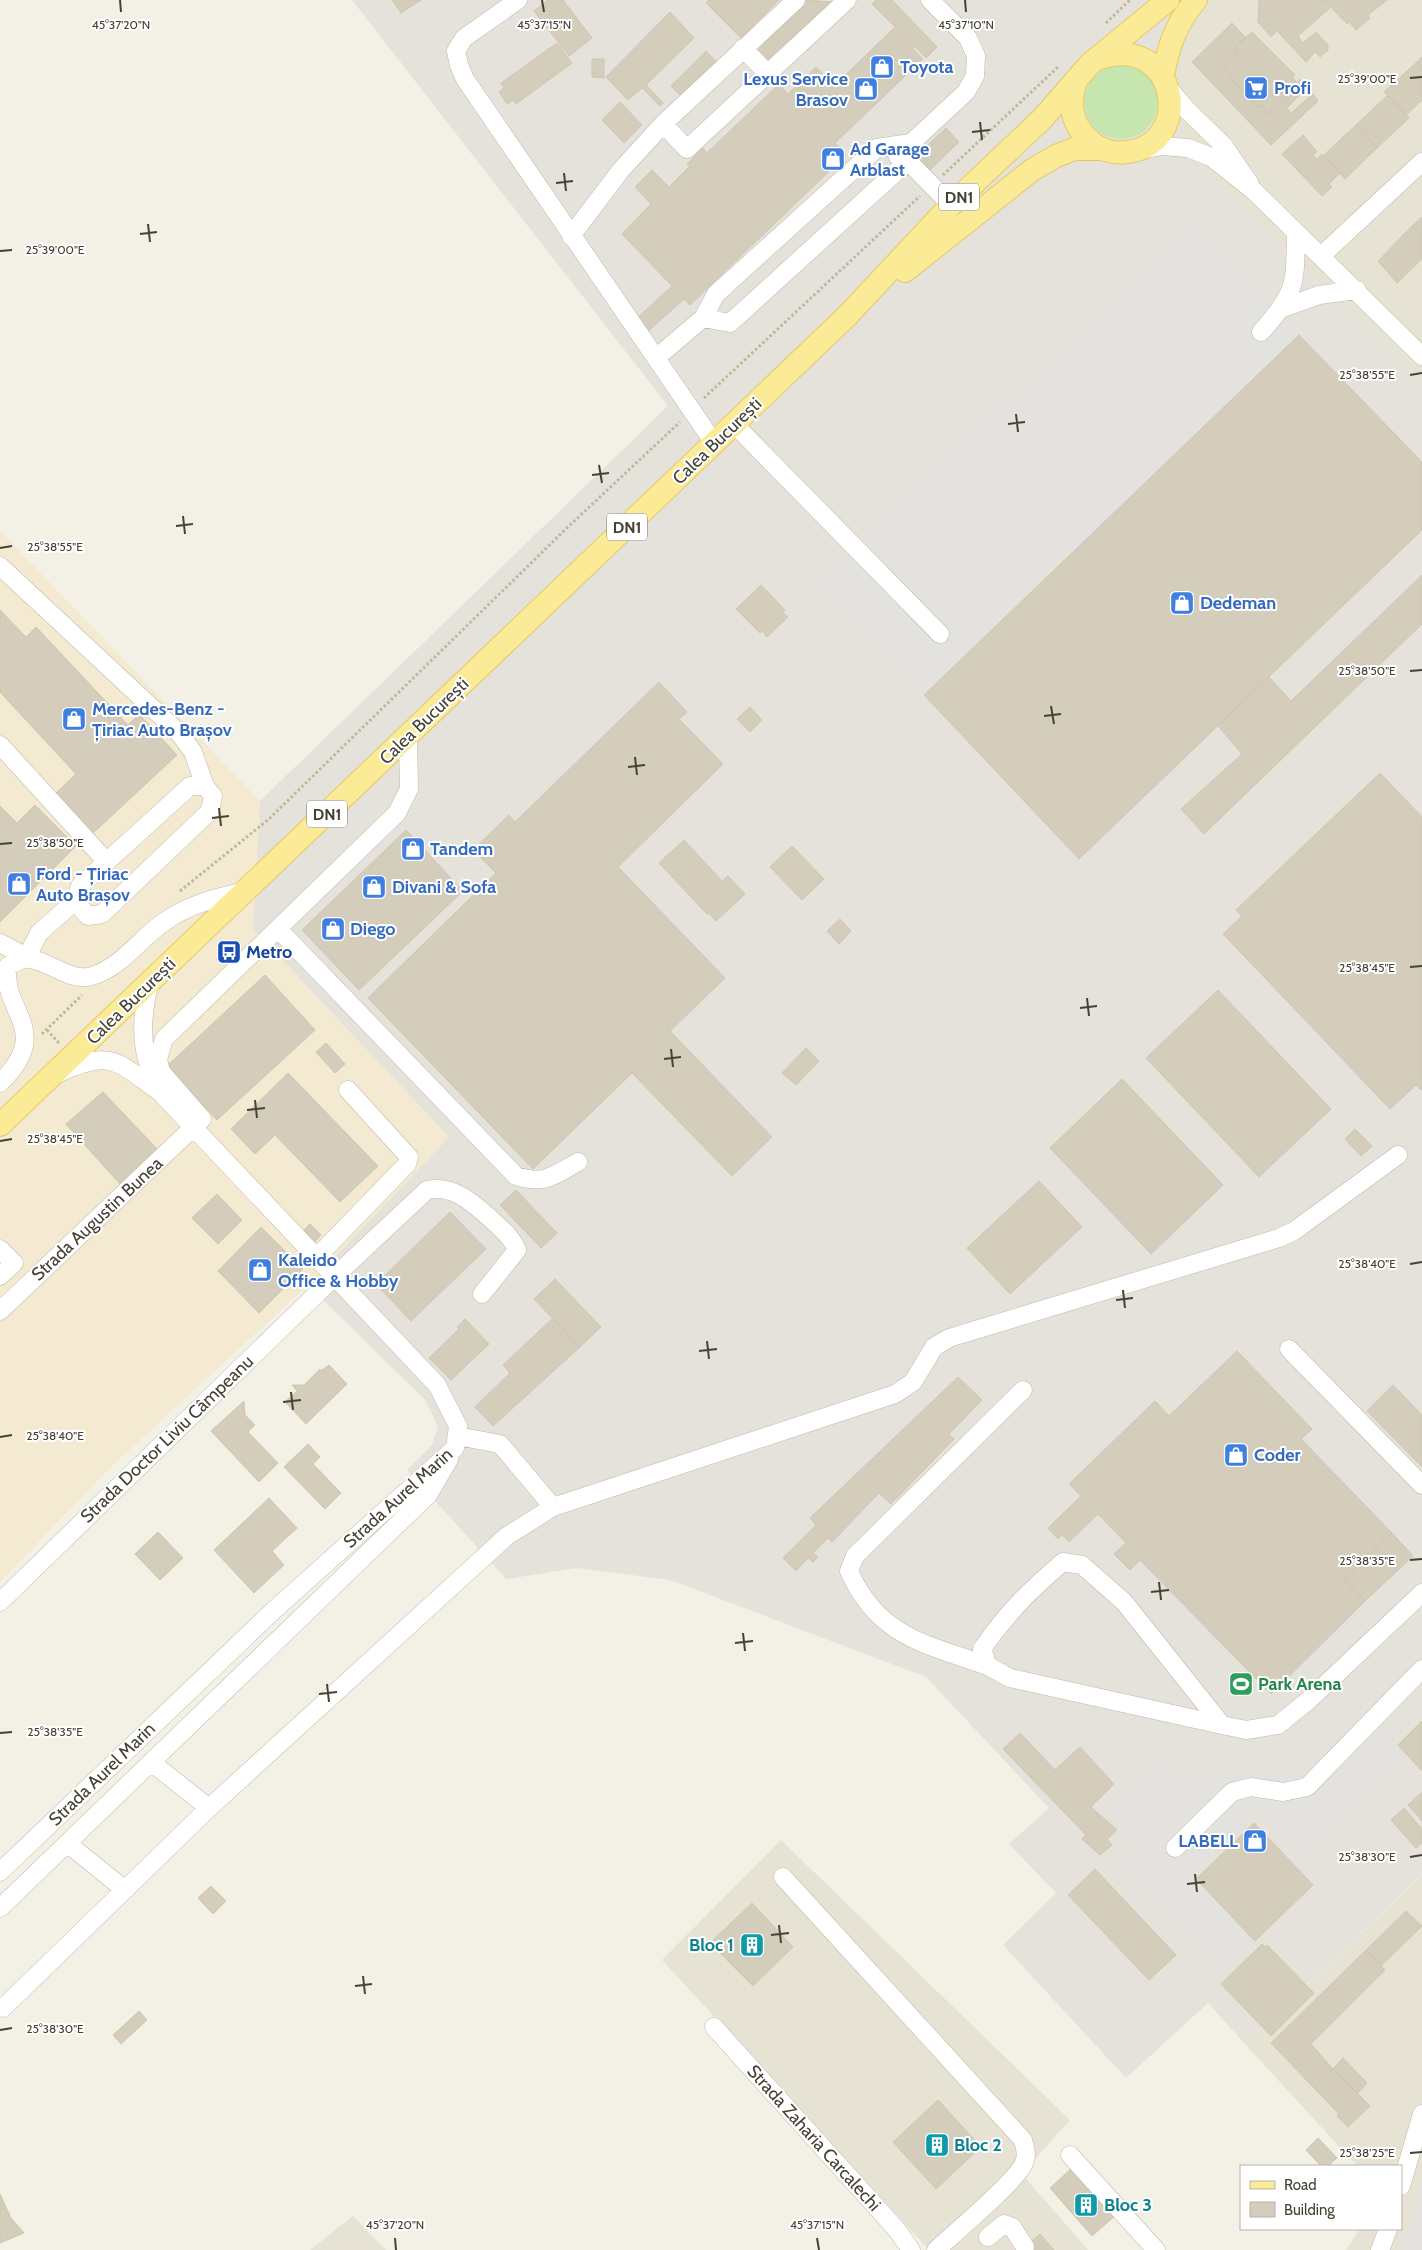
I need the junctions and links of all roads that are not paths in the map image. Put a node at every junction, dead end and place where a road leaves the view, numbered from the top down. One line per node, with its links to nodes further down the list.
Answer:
1 (518, 0): 22 (street)
2 (796, 0): 7 (street)
3 (847, 0): 9 (street)
4 (930, 0): 13 (street)
5 (1168, 0): 8 (main road, Calea București / DN1)
6 (1196, 0): 10 (main road)
7 (743, 48): 9 (street); 12 (street)
8 (1100, 58): 10 (main road); 11 (main road, Calea București / DN1)
9 (768, 74): 12 (street)
10 (1166, 82): 16 (main road); 19 (street)
11 (1076, 83): 15 (main road); 20 (main road, Calea București / DN1)
12 (664, 124): 22 (street)
13 (911, 143): 14 (street); 17 (street)
14 (877, 148): 17 (street); 27 (street)
15 (1102, 149): 16 (main road, Calea București / DN1); 26 (main road, Calea București / DN1)
16 (1137, 150): 19 (street)
17 (908, 161): 20 (street); 27 (street)
18 (1422, 162): 23 (street)
19 (1254, 191): 21 (street)
20 (951, 205): 26 (main road, Calea București / DN1)
21 (1296, 232): 23 (street); 25 (street)
22 (571, 236): 30 (street)
23 (1321, 256): 24 (street)
24 (1357, 290): 25 (street); 29 (street)
25 (1282, 308): 28 (street)
26 (848, 316): 31 (main road, Calea București / DN1)
27 (703, 318): 30 (street)
28 (1261, 332)
29 (1422, 356)
30 (656, 358): 32 (street)
31 (734, 424): 32 (main road, Calea București / DN1); 34 (street)
32 (714, 443): 35 (main road, Calea București / DN1)
33 (0, 566): 37 (street)
34 (940, 634)
35 (408, 737): 39 (main road, Calea București / DN1); 41 (street)
36 (0, 745): 38 (street)
37 (205, 786): 38 (street); 40 (street)
38 (106, 861): 40 (street)
39 (246, 891): 43 (street); 45 (main road, Calea București / DN1)
40 (75, 901): 43 (street)
41 (278, 929): 52 (street); 54 (street)
42 (0, 943): 43 (street)
43 (26, 958): 44 (street); 46 (street)
44 (0, 963)
45 (150, 982): 47 (main road, Calea București / DN1); 50 (street, Strada Aurel Marin)
46 (5, 1002): 48 (street)
47 (49, 1078): 50 (street, Strada Aurel Marin); 51 (main road, Calea București / DN1)
48 (0, 1083)
49 (348, 1090): 56 (street)
50 (160, 1092): 52 (street, Strada Aurel Marin)
51 (0, 1125)
52 (194, 1127): 56 (street, Strada Aurel Marin); 60 (street, Strada Augustin Bunea)
53 (1398, 1155): 65 (street)
54 (578, 1162)
55 (0, 1249): 57 (street)
56 (316, 1258): 58 (street, Strada Aurel Marin)
57 (0, 1276)
58 (334, 1277): 59 (street, Strada Doctor Liviu Câmpeanu); 63 (street, Strada Aurel Marin); 71 (street, Strada Doctor Liviu Câmpeanu)
59 (482, 1294)
60 (0, 1311)
61 (1289, 1349): 64 (street)
62 (1023, 1390): 72 (street)
63 (456, 1442): 65 (street); 66 (street, Strada Aurel Marin); 67 (street)
64 (1422, 1485)
65 (553, 1507): 76 (street)
66 (360, 1532): 67 (street); 68 (street, Strada Aurel Marin)
67 (365, 1556): 69 (street)
68 (321, 1568): 69 (street); 79 (street, Strada Aurel Marin)
69 (327, 1593): 75 (street)
70 (1422, 1593): 74 (street)
71 (0, 1602)
72 (988, 1666): 74 (street); 74 (street)
73 (1422, 1669): 78 (street)
74 (1222, 1725)
75 (151, 1762): 76 (street); 77 (street)
76 (209, 1808): 81 (street)
77 (67, 1843): 81 (street); 82 (street)
78 (1175, 1848)
79 (0, 1872)
80 (783, 1877): 92 (street)
81 (124, 1890): 83 (street)
82 (0, 1908)
83 (3, 2008)
84 (714, 2028): 91 (street, Strada Zaharia Carcalechi)
85 (1422, 2114): 87 (street)
86 (1070, 2155): 93 (street)
87 (1402, 2183)
88 (1388, 2230): 94 (street)
89 (988, 2237): 90 (street)
90 (1025, 2247)
91 (911, 2250)
92 (936, 2250)
93 (1156, 2250)
94 (1380, 2250)

